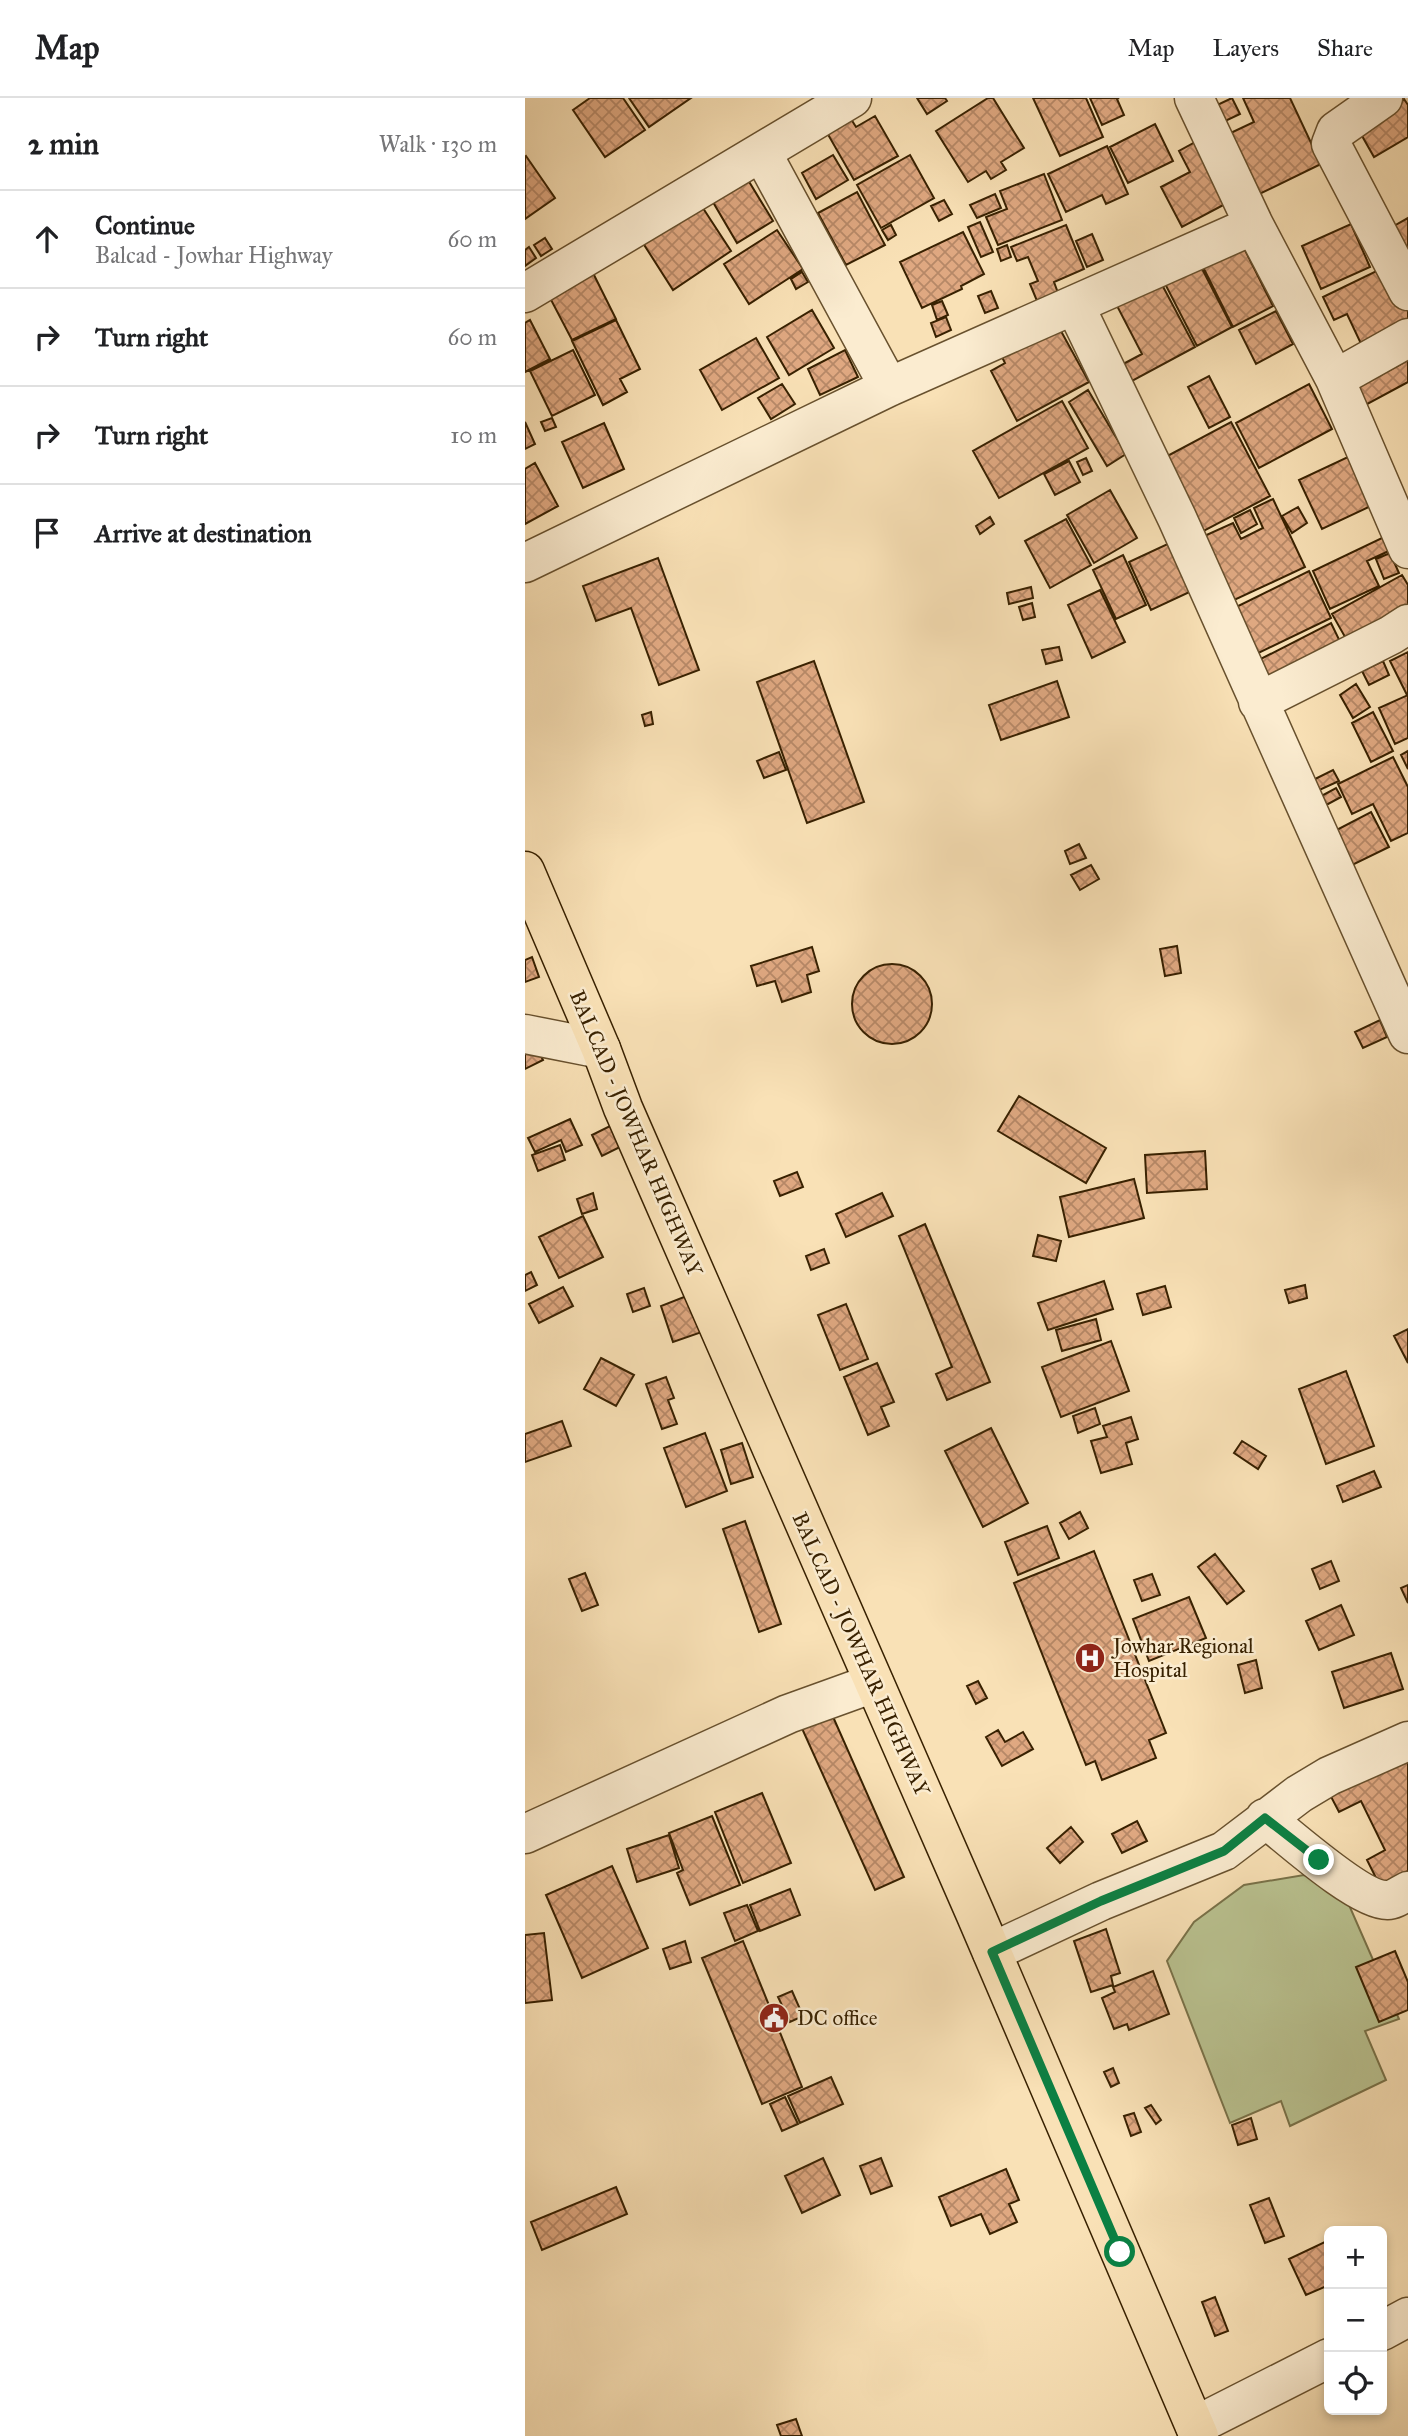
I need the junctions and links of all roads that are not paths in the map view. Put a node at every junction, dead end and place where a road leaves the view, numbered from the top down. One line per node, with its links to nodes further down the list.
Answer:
1 (852, 98): 4 (street)
2 (1194, 98): 5 (street)
3 (1383, 98): 6 (street)
4 (762, 153): 7 (street); 11 (street)
5 (1254, 225): 8 (street); 10 (street)
6 (1408, 291)
7 (525, 293)
8 (1075, 306): 11 (street); 15 (street)
9 (1408, 338): 10 (street)
10 (1335, 379): 12 (street)
11 (889, 387): 13 (street)
12 (1408, 550)
13 (525, 563)
14 (1408, 624): 15 (street)
15 (1258, 702): 18 (street)
16 (525, 871): 19 (main road, BALCAD - JOWHAR HIGHWAY)
17 (525, 1034): 19 (street)
18 (1408, 1034)
19 (601, 1049): 20 (main road, BALCAD - JOWHAR HIGHWAY)
20 (874, 1683): 23 (street); 25 (main road, BALCAD - JOWHAR HIGHWAY)
21 (1408, 1741): 22 (street)
22 (1265, 1818): 24 (street); 25 (street)
23 (525, 1834)
24 (1402, 1904)
25 (992, 1952): 29 (main road, BALCAD - JOWHAR HIGHWAY)
26 (1408, 2317): 27 (street)
27 (1387, 2328)
28 (1324, 2361): 29 (street)
29 (1197, 2431)

